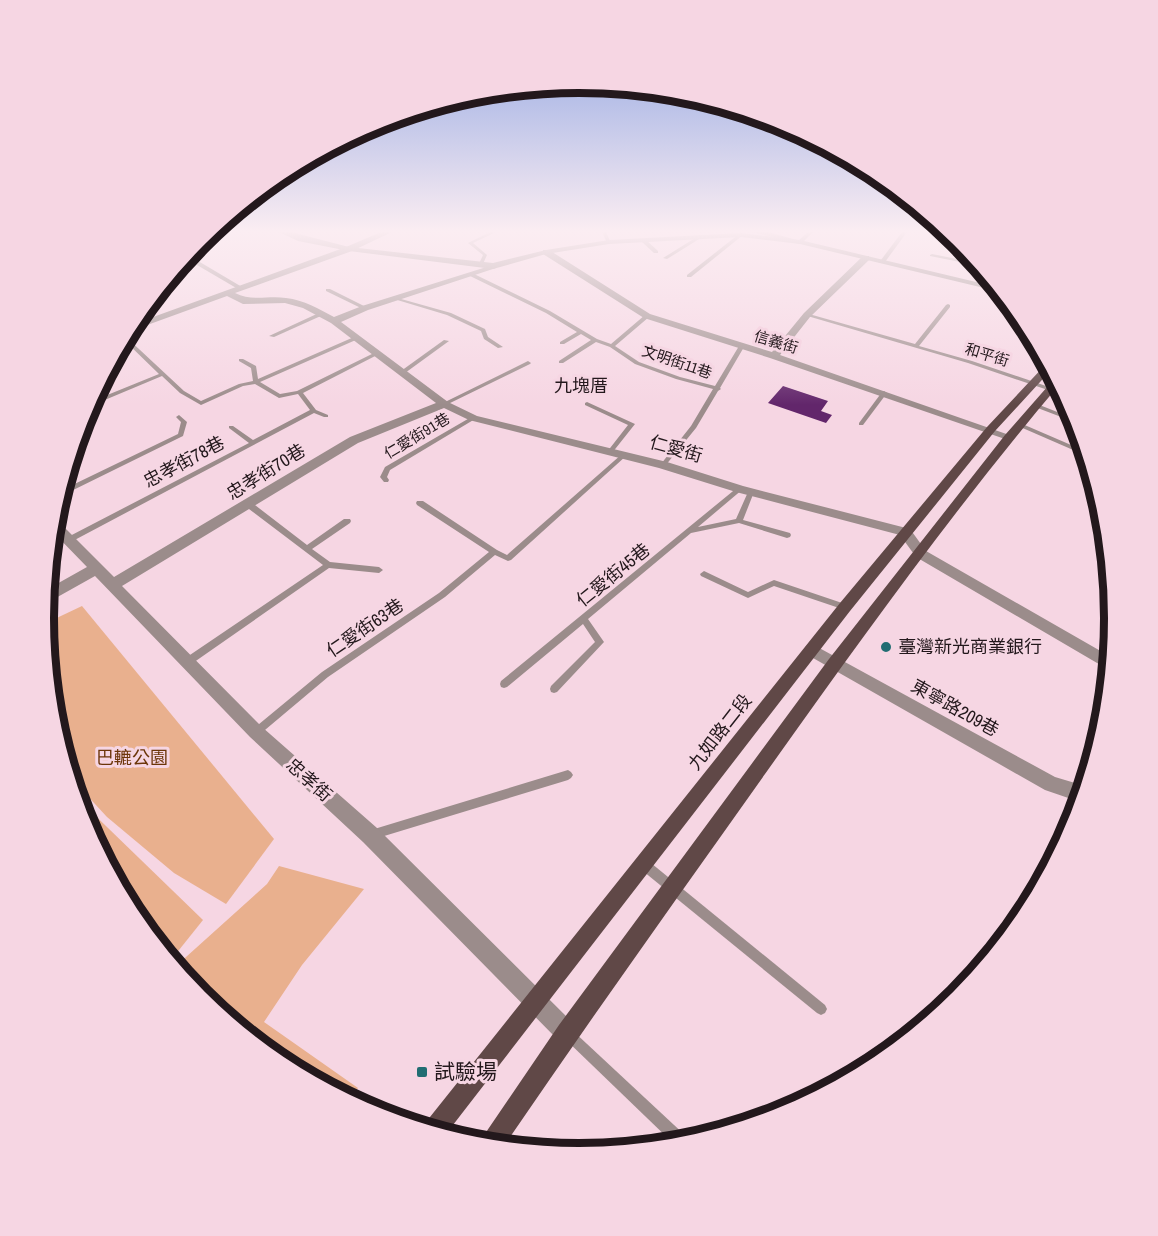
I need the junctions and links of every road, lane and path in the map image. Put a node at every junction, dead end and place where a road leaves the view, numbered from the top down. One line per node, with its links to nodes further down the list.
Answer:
1 (236, 290): 7 (street)
2 (328, 290): 10 (lane)
3 (422, 290): 8 (street)
4 (502, 290): 16 (lane, 文明街11巷)
5 (605, 290): 13 (street, 信義街)
6 (833, 290): 12 (street)
7 (227, 293): 11 (street, 仁愛街); 14 (street)
8 (396, 298): 10 (street); 23 (lane)
9 (948, 306): 25 (lane)
10 (365, 308): 15 (street)
11 (321, 314): 15 (street, 仁愛街); 17 (lane)
12 (807, 315): 25 (lane, 和平街); 28 (street)
13 (646, 316): 24 (lane); 26 (street, 信義街)
14 (148, 318)
15 (334, 321): 18 (street, 仁愛街)
16 (581, 332): 19 (lane, 文明街11巷); 21 (lane)
17 (272, 336)
18 (356, 338): 27 (street, 仁愛街); 34 (lane)
19 (595, 340): 24 (lane, 文明街11巷); 30 (lane)
20 (446, 341): 32 (lane)
21 (562, 343)
22 (131, 344): 33 (lane)
23 (500, 346)
24 (612, 346): 36 (lane, 文明街11巷)
25 (916, 346): 35 (lane, 和平街)
26 (741, 347): 28 (street, 信義街); 36 (lane)
27 (378, 353): 32 (street, 仁愛街); 37 (lane)
28 (774, 356): 38 (street, 信義街)
29 (241, 360): 34 (lane)
30 (561, 362)
31 (528, 363): 40 (lane)
32 (403, 372): 40 (street, 仁愛街)
33 (163, 374): 34 (lane); 39 (lane)
34 (256, 381): 37 (lane)
35 (1047, 384): 42 (main road, 九如路二段); 50 (main road, 九如路二段)
36 (718, 389): 56 (lane)
37 (299, 392): 43 (lane)
38 (884, 393): 48 (lane); 50 (street, 信義街)
39 (102, 399)
40 (444, 404): 47 (street, 仁愛街); 61 (street, 忠孝街70巷)
41 (587, 404): 54 (lane)
42 (1037, 406): 45 (lane); 51 (main road, 九如路二段)
43 (314, 411): 44 (lane); 52 (lane, 忠孝街78巷)
44 (326, 416)
45 (1064, 416)
46 (179, 417): 58 (lane)
47 (472, 418): 54 (street, 仁愛街); 57 (lane, 仁愛街91巷)
48 (861, 424)
49 (231, 427): 52 (lane)
50 (991, 429): 51 (street, 信義街); 66 (main road, 九如路二段)
51 (1015, 431): 53 (lane); 71 (main road, 九如路二段)
52 (253, 443): 68 (lane, 忠孝街78巷)
53 (1077, 451)
54 (610, 452): 55 (street, 仁愛街)
55 (624, 455): 56 (street, 仁愛街); 70 (lane)
56 (663, 465): 59 (street, 仁愛街)
57 (386, 480)
58 (70, 490)
59 (746, 490): 63 (lane); 65 (lane, 仁愛街45巷); 66 (street, 仁愛街)
60 (420, 503): 70 (lane)
61 (248, 504): 69 (lane); 76 (street, 忠孝街70巷)
62 (347, 521): 69 (lane)
63 (739, 521): 65 (lane); 67 (lane)
64 (61, 532): 68 (street, 忠孝街)
65 (690, 532): 79 (lane, 仁愛街45巷)
66 (905, 532): 71 (street); 78 (main road, 九如路二段)
67 (787, 535)
68 (69, 540): 73 (street, 忠孝街)
69 (306, 549): 72 (lane)
70 (494, 552): 86 (lane, 仁愛街63巷)
71 (921, 554): 81 (street); 83 (main road, 九如路二段)
72 (328, 565): 74 (lane); 82 (lane)
73 (97, 568): 76 (street, 忠孝街); 77 (street)
74 (379, 570)
75 (704, 574): 78 (lane)
76 (114, 584): 82 (street, 忠孝街)
77 (55, 592)
78 (845, 607): 80 (main road, 九如路二段)
79 (583, 618): 84 (lane, 仁愛街45巷); 85 (lane)
80 (812, 650): 83 (street, 東寧路209巷); 90 (main road, 九如路二段)
81 (1102, 660)
82 (187, 662): 86 (street, 忠孝街)
83 (835, 664): 88 (street, 東寧路209巷); 91 (main road, 九如路二段)
84 (504, 684)
85 (554, 689)
86 (256, 732): 89 (street, 忠孝街)
87 (568, 775): 89 (lane)
88 (1074, 791)
89 (370, 835): 92 (street, 忠孝街)
90 (642, 863): 91 (lane); 92 (main road, 九如路二段)
91 (671, 889): 93 (lane); 94 (main road, 九如路二段)
92 (534, 1000): 94 (street, 忠孝街); 95 (main road, 九如路二段)
93 (820, 1009)
94 (567, 1033): 96 (lane); 97 (main road, 九如路二段)
95 (439, 1124)
96 (675, 1134)
97 (496, 1136)

